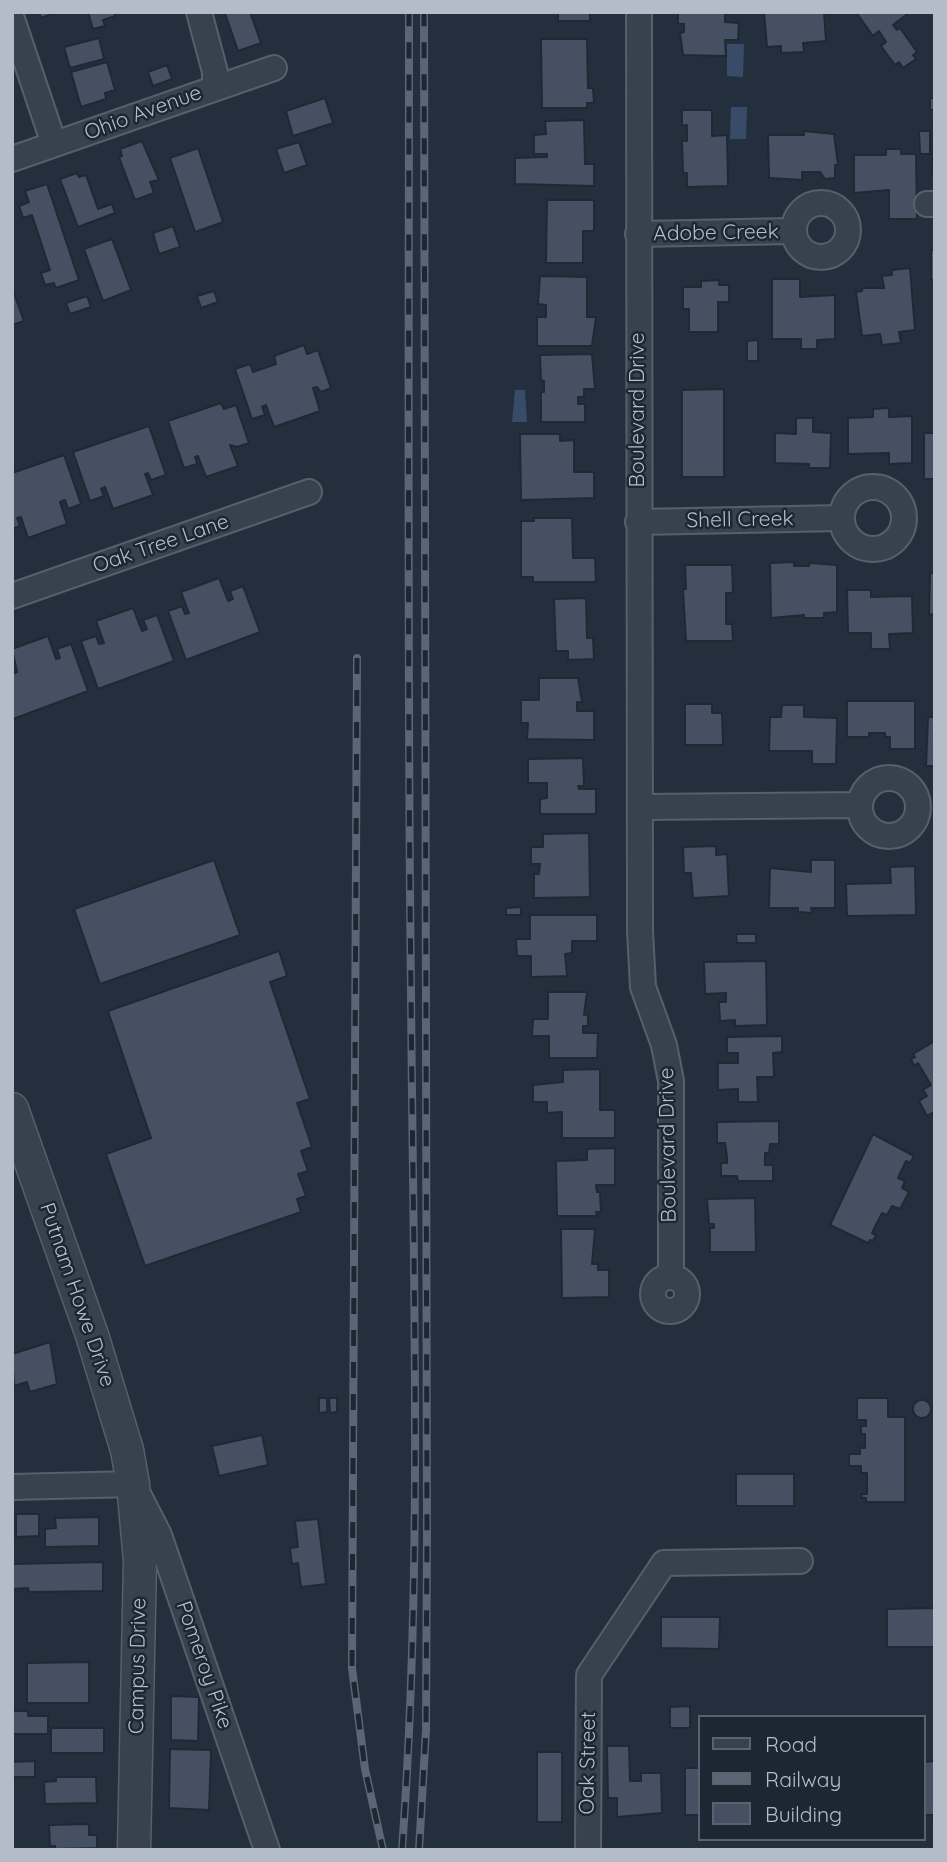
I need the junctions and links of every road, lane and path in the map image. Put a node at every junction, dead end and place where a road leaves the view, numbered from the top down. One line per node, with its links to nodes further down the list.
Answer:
1 (199, 12): 5 (street)
2 (639, 12): 9 (street, Boulevard Drive)
3 (12, 19): 6 (street)
4 (274, 68): 5 (street, Ohio Avenue)
5 (215, 87): 6 (street, Ohio Avenue)
6 (54, 144): 7 (street, Ohio Avenue)
7 (12, 159)
8 (793, 231): 9 (street, Adobe Creek)
9 (638, 234): 12 (street, Boulevard Drive)
10 (309, 492): 13 (street, Oak Tree Lane)
11 (842, 518): 12 (street, Shell Creek)
12 (638, 522): 15 (street, Boulevard Drive)
13 (12, 596)
14 (860, 805): 15 (street)
15 (641, 807): 17 (street, Boulevard Drive)
16 (12, 1109): 18 (street, Putnam Howe Drive)
17 (671, 1277)
18 (133, 1483): 19 (street); 21 (street, Campus Drive); 22 (street, Pomeroy Pike)
19 (12, 1487)
20 (800, 1561): 23 (street, Oak Street)
21 (134, 1850)
22 (267, 1850)
23 (588, 1850)

